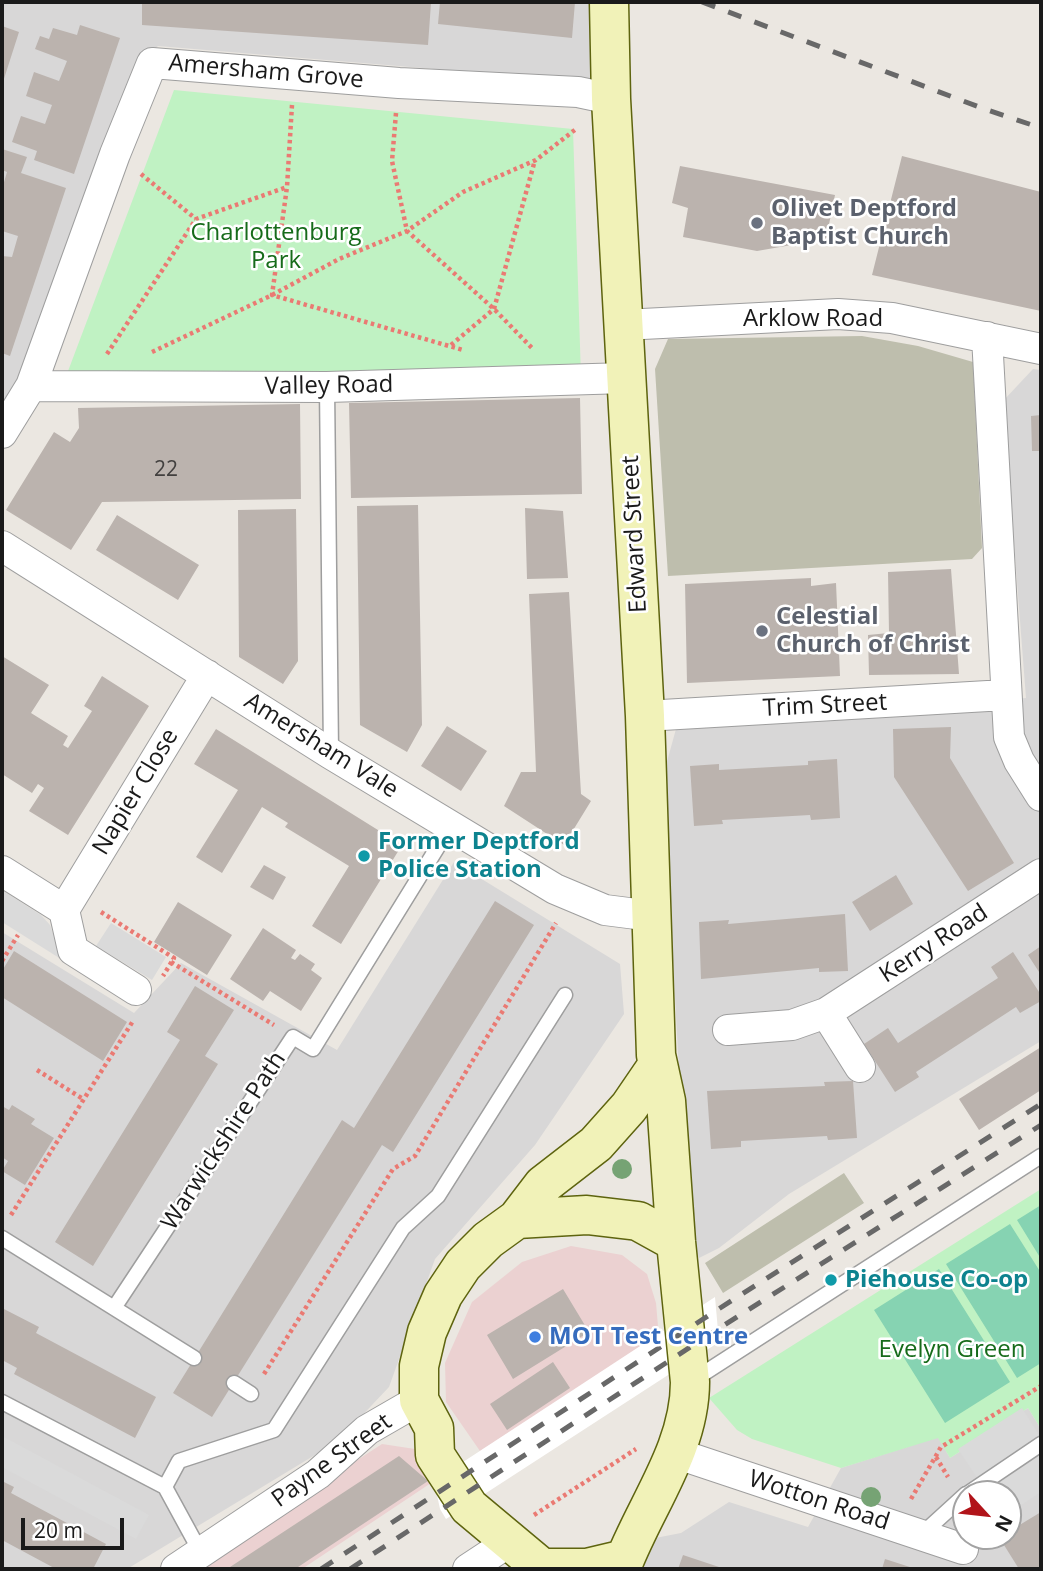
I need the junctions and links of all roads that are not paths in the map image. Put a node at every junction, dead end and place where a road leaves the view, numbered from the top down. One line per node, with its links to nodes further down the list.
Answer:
1 (609, 2): 2 (street, Edward Street)
2 (611, 99): 3 (street, Edward Street); 7 (street, Amersham Grove)
3 (623, 325): 4 (street, Arklow Road); 6 (street, Edward Street)
4 (987, 337): 5 (street, Arklow Road); 12 (street)
5 (1041, 349)
6 (626, 378): 8 (street, Valley Road); 13 (street, Edward Street)
7 (31, 386): 8 (street, Valley Road); 9 (street, Amersham Grove)
8 (327, 387): 14 (lane)
9 (2, 433)
10 (2, 546): 11 (street, Amersham Vale)
11 (207, 675): 14 (street, Amersham Vale); 19 (street, Napier Close)
12 (1005, 695): 13 (street, Trim Street); 15 (street)
13 (645, 716): 20 (street, Edward Street)
14 (331, 754): 16 (street, Amersham Vale)
15 (1041, 796)
16 (450, 827): 20 (street, Amersham Vale); 31 (lane, Warwickshire Path)
17 (2, 871): 19 (street)
18 (1041, 874): 23 (street, Kerry Road)
19 (69, 902): 21 (street)
20 (652, 916): 25 (street, Edward Street)
21 (145, 994)
22 (565, 995): 41 (lane)
23 (826, 1013): 24 (street, Kerry Road); 26 (street)
24 (728, 1030)
25 (657, 1066): 28 (street); 30 (street, Edward Street)
26 (860, 1067)
27 (1041, 1156): 33 (lane)
28 (517, 1219): 30 (street); 37 (street)
29 (2, 1238): 31 (lane)
30 (676, 1242): 33 (street, Edward Street)
31 (114, 1308): 32 (lane)
32 (194, 1358)
33 (690, 1382): 38 (street, Edward Street)
34 (234, 1383): 35 (lane)
35 (251, 1394)
36 (2, 1402): 41 (lane)
37 (426, 1414): 43 (street); 46 (street, Payne Street)
38 (680, 1437): 44 (street, Wotton Road); 47 (street, Edward Street)
39 (1041, 1444): 40 (lane)
40 (987, 1480)
41 (165, 1487): 46 (lane)
42 (952, 1507): 44 (lane)
43 (503, 1534): 49 (street); 50 (street, Edward Street)
44 (921, 1535): 45 (street, Wotton Road)
45 (952, 1545)
46 (201, 1553): 48 (street, Payne Street)
47 (623, 1564): 50 (street, Edward Street)
48 (176, 1569)
49 (468, 1569)
50 (542, 1569)

